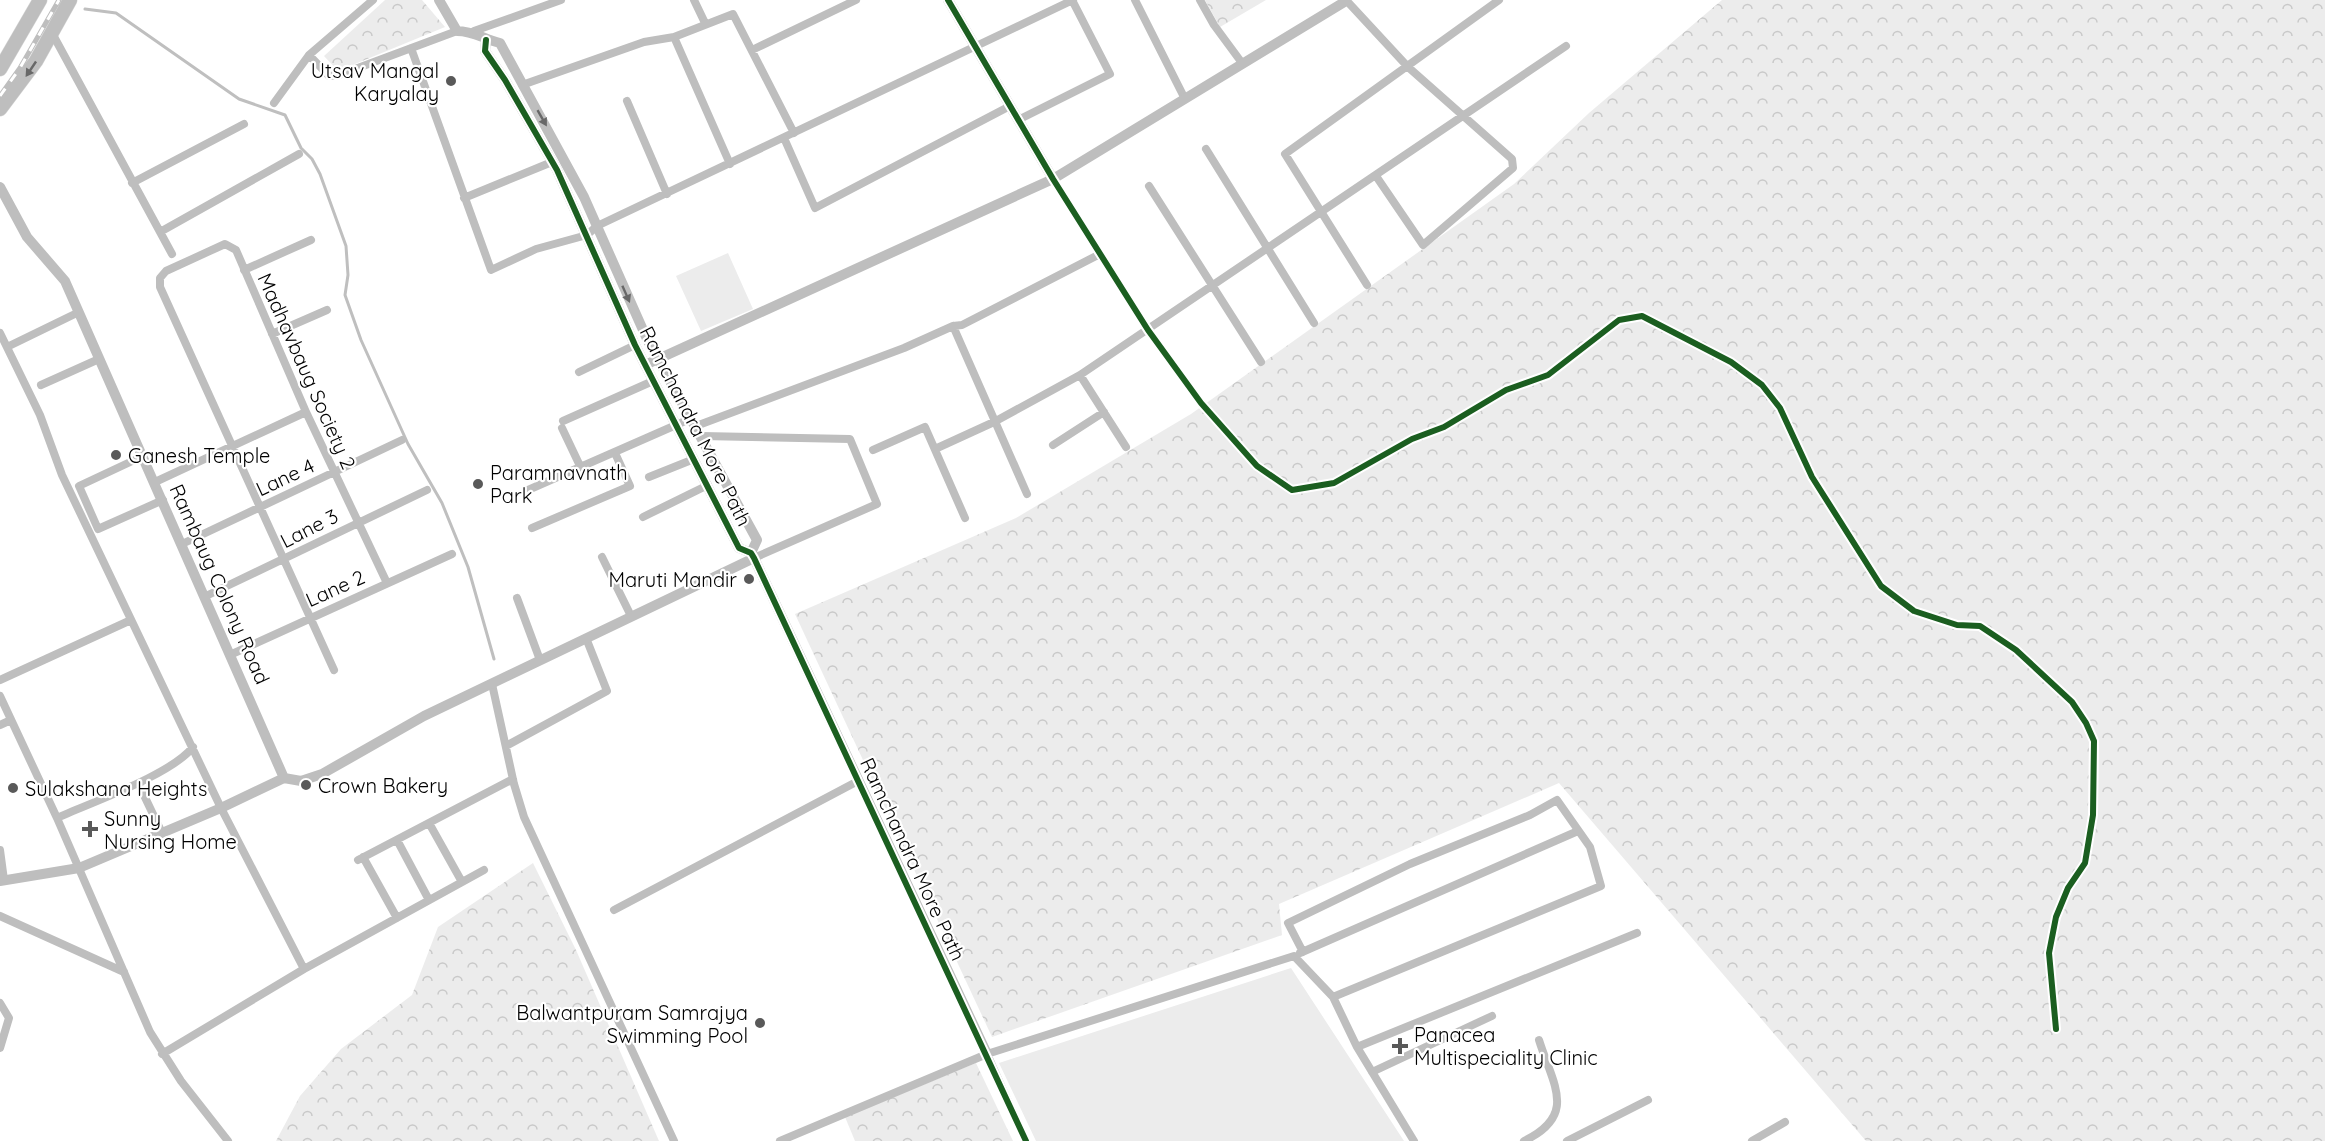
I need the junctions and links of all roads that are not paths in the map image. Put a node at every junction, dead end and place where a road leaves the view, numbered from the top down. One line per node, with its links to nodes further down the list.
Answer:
1 (70, 0): 17 (main road)
2 (374, 0): 24 (street)
3 (439, 0): 15 (street)
4 (561, 0): 16 (street)
5 (694, 0): 14 (street)
6 (856, 0): 23 (street)
7 (948, 0): 20 (street)
8 (1072, 0): 20 (street); 35 (street)
9 (1135, 0): 29 (street)
10 (1200, 0): 25 (street)
11 (1346, 0): 25 (street); 26 (street)
12 (1499, 0): 26 (street)
13 (39, 1): 27 (main road)
14 (705, 23): 18 (street); 23 (street)
15 (457, 31): 16 (street); 22 (street)
16 (474, 31): 19 (street)
17 (51, 33): 33 (main road, one-way to 33); 45 (street)
18 (674, 37): 28 (street); 42 (street)
19 (486, 40): 28 (street, Ramchandra More Path); 41 (street, Ramchandra More Path)
20 (975, 46): 32 (street); 37 (street)
21 (1566, 46): 34 (street)
22 (411, 48): 24 (street); 49 (street)
23 (752, 50): 37 (street)
24 (309, 55): 31 (street)
25 (1242, 63): 29 (street)
26 (1408, 67): 34 (street); 50 (street)
27 (0, 69)
28 (522, 85): 51 (street, Ramchandra More Path, one-way to 51)
29 (1185, 99): 44 (street)
30 (627, 101): 48 (street)
31 (274, 103)
32 (1010, 106): 35 (street); 38 (street)
33 (0, 109)
34 (1466, 115): 43 (street); 43 (street)
35 (1018, 120): 44 (street)
36 (244, 124): 45 (street)
37 (794, 133): 38 (street)
38 (784, 138): 42 (street)
39 (1206, 149): 55 (street)
40 (299, 154): 52 (street)
41 (552, 162): 49 (street); 53 (street, Ramchandra More Path)
42 (730, 164): 48 (street)
43 (1376, 176): 50 (street)
44 (1053, 179): 57 (street); 70 (street)
45 (132, 183): 52 (street)
46 (1149, 186): 60 (street)
47 (0, 187): 62 (street, Rambaug Colony Road)
48 (667, 194): 51 (street)
49 (464, 198): 53 (street)
50 (1321, 213): 55 (street); 59 (street)
51 (597, 226): 53 (street); 70 (street, Ramchandra More Path, one-way to 70)
52 (160, 232): 56 (street)
53 (587, 235): 68 (street, Ramchandra More Path)
54 (311, 240): 58 (street)
55 (1267, 250): 60 (street); 63 (street)
56 (172, 254)
57 (1100, 254): 64 (street); 65 (street)
58 (244, 270): 67 (street, Madhavbaug Society 2); 85 (street, Madhavbaug Society 2)
59 (1367, 285)
60 (1212, 287): 65 (street); 72 (street)
61 (327, 310): 67 (street)
62 (79, 312): 69 (street); 71 (street, Rambaug Colony Road)
63 (1314, 323)
64 (953, 326): 80 (street); 82 (street)
65 (1148, 330): 75 (street); 155 (street)
66 (0, 333): 69 (street)
67 (272, 334): 78 (street, Madhavbaug Society 2)
68 (635, 345): 73 (street, Ramchandra More Path); 74 (street)
69 (7, 347): 116 (street)
70 (659, 358): 73 (street); 82 (street, Ramchandra More Path)
71 (99, 359): 77 (street); 90 (street, Rambaug Colony Road)
72 (1261, 362)
73 (645, 365): 76 (street, Ramchandra More Path)
74 (579, 372)
75 (1080, 375): 79 (street); 80 (street)
76 (653, 381): 81 (street, Ramchandra More Path); 92 (street)
77 (41, 385)
78 (306, 412): 85 (street); 93 (street, Madhavbaug Society 2)
79 (1104, 412): 84 (street); 86 (street)
80 (994, 422): 87 (street); 99 (street)
81 (677, 426): 82 (street); 89 (street); 91 (street, Ramchandra More Path)
82 (697, 427): 108 (street, Ramchandra More Path); 108 (street)
83 (402, 440): 93 (street, Lane 4)
84 (1053, 445)
85 (233, 446): 95 (street); 101 (street)
86 (1126, 447)
87 (935, 449): 88 (street); 103 (street)
88 (873, 450)
89 (615, 453): 92 (street); 105 (street)
90 (143, 456): 95 (street, Rambaug Colony Road); 100 (street)
91 (694, 459): 94 (street); 96 (street, Ramchandra More Path)
92 (581, 468): 98 (street)
93 (334, 472): 101 (street, Lane 4); 104 (street, Madhavbaug Society 2)
94 (649, 477)
95 (155, 482): 100 (street, Rambaug Colony Road)
96 (708, 486): 102 (street); 108 (street, Ramchandra More Path)
97 (427, 490): 104 (street, Lane 3)
98 (528, 490)
99 (1027, 494)
100 (163, 500): 106 (street, Rambaug Colony Road)
101 (260, 507): 106 (street, Lane 4); 110 (street)
102 (643, 517)
103 (965, 518)
104 (357, 522): 110 (street, Lane 3); 111 (street, Madhavbaug Society 2)
105 (532, 528)
106 (182, 544): 112 (street, Rambaug Colony Road)
107 (452, 554): 111 (street, Lane 2)
108 (752, 556): 115 (street); 130 (street, Ramchandra More Path)
109 (602, 557): 115 (street)
110 (283, 559): 112 (street, Lane 3); 114 (street)
111 (387, 583): 114 (street, Lane 2)
112 (206, 596): 118 (street, Rambaug Colony Road)
113 (517, 598): 119 (street)
114 (310, 616): 118 (street, Lane 2); 120 (street)
115 (631, 616): 117 (street)
116 (131, 620): 121 (street); 127 (street)
117 (586, 638): 119 (street); 126 (street)
118 (232, 654): 128 (street, Rambaug Colony Road)
119 (540, 660): 122 (street)
120 (334, 670)
121 (0, 680)
122 (492, 684): 126 (street); 128 (street)
123 (0, 696): 124 (street)
124 (11, 720): 125 (street); 133 (street)
125 (0, 725)
126 (506, 746): 129 (street)
127 (193, 747): 132 (street); 133 (street)
128 (284, 778): 132 (street)
129 (513, 779): 134 (street); 166 (street)
130 (858, 781): 144 (street); 160 (street, Ramchandra More Path)
131 (141, 789): 136 (street)
132 (221, 808): 136 (street); 150 (street)
133 (57, 818): 139 (street)
134 (429, 823): 137 (street); 142 (street)
135 (1578, 831): 148 (street); 148 (street); 152 (street)
136 (162, 833): 139 (street)
137 (397, 840): 143 (street); 146 (street)
138 (0, 850): 141 (street)
139 (79, 868): 141 (street); 151 (street)
140 (484, 870): 142 (street)
141 (2, 880)
142 (462, 882): 143 (street)
143 (429, 900): 146 (street)
144 (614, 910)
145 (0, 916): 151 (street)
146 (397, 918): 150 (street)
147 (1637, 933): 157 (street)
148 (1303, 952): 149 (street)
149 (1294, 956): 152 (street); 160 (street)
150 (303, 969): 159 (street)
151 (124, 972): 159 (street)
152 (1333, 998): 157 (street)
153 (0, 1003): 158 (street)
154 (1492, 1016): 161 (street)
155 (2056, 1029)
156 (1539, 1040): 170 (street)
157 (1357, 1047): 161 (street)
158 (0, 1048)
159 (162, 1054): 165 (street)
160 (987, 1054): 167 (street); 168 (street)
161 (1372, 1072): 169 (street)
162 (1648, 1100): 164 (street)
163 (1785, 1122): 171 (street)
164 (1573, 1140)
165 (228, 1141)
166 (674, 1141)
167 (780, 1141)
168 (1026, 1141)
169 (1414, 1141)
170 (1524, 1141)
171 (1752, 1141)

